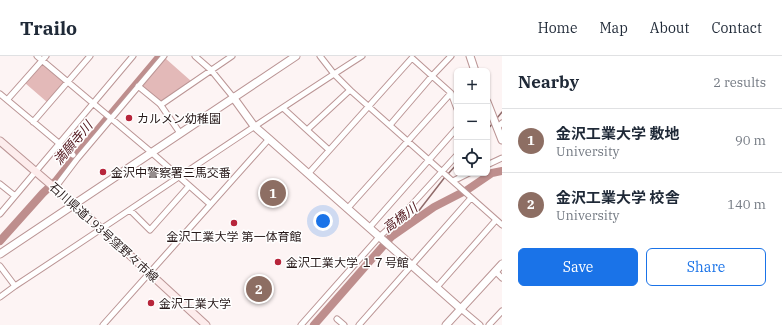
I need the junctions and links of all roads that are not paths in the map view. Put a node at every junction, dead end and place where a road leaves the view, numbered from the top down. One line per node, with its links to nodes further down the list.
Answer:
1 (37, 56): 13 (street)
2 (90, 56): 18 (street)
3 (133, 56): 25 (street)
4 (164, 56): 19 (street)
5 (195, 56): 15 (street)
6 (232, 56): 15 (street)
7 (296, 56): 23 (street)
8 (320, 56): 16 (street)
9 (362, 56): 16 (street)
10 (449, 56): 17 (street)
11 (470, 56): 14 (street)
12 (412, 57): 17 (street); 29 (street)
13 (44, 58): 18 (street); 24 (street)
14 (474, 68)
15 (211, 70): 23 (street); 26 (street)
16 (334, 74): 20 (street); 30 (street)
17 (432, 76): 21 (street); 33 (street)
18 (68, 82): 25 (street); 32 (street)
19 (138, 86): 26 (street); 31 (street)
20 (350, 90): 29 (street); 36 (street)
21 (451, 93): 27 (street); 42 (street)
22 (0, 94): 24 (street)
23 (234, 97): 35 (street); 38 (street)
24 (7, 100): 32 (street)
25 (93, 103): 31 (street); 43 (street)
26 (160, 104): 38 (street)
27 (455, 104)
28 (488, 104): 34 (street)
29 (369, 106): 33 (street); 44 (street)
30 (283, 108): 35 (street); 36 (street)
31 (110, 117): 45 (street); 58 (street)
32 (33, 122): 43 (street)
33 (390, 125): 42 (street)
34 (499, 125): 41 (street)
35 (254, 126): 40 (street); 54 (street)
36 (307, 130): 44 (street)
37 (454, 131): 49 (street)
38 (180, 133): 45 (street)
39 (0, 140): 51 (main road, 石川県道193号窪野々市線)
40 (268, 140): 53 (street); 62 (street)
41 (502, 140)
42 (408, 141): 49 (street); 64 (street)
43 (59, 144): 46 (street); 51 (street)
44 (329, 150): 53 (street)
45 (151, 152): 54 (street); 63 (street)
46 (73, 156)
47 (502, 158): 50 (street)
48 (454, 159): 52 (street)
49 (429, 160): 52 (street); 69 (street)
50 (490, 164)
51 (36, 171): 58 (main road, 石川県道193号窪野々市線); 60 (street)
52 (443, 172): 56 (street); 71 (street)
53 (308, 174): 64 (street)
54 (179, 176): 59 (street); 65 (street)
55 (462, 176): 56 (street)
56 (452, 180): 61 (street)
57 (0, 184): 60 (street)
58 (53, 186): 63 (main road, 石川県道193号窪野々市線)
59 (189, 186): 62 (street); 65 (street)
60 (15, 196): 66 (street)
61 (469, 196): 67 (street); 75 (street)
62 (210, 204): 77 (street)
63 (75, 205): 70 (main road, 石川県道193号窪野々市線); 72 (street)
64 (348, 209): 69 (street)
65 (130, 210): 70 (street)
66 (0, 214)
67 (496, 220): 68 (street); 80 (street)
68 (502, 225)
69 (369, 228): 71 (street)
70 (102, 230): 77 (main road, 石川県道193号窪野々市線); 79 (street)
71 (380, 237): 75 (street); 87 (street)
72 (0, 254)
73 (502, 264): 76 (street)
74 (0, 266): 79 (street)
75 (412, 266): 80 (street); 89 (street)
76 (495, 271): 78 (street); 82 (street)
77 (149, 272): 85 (street); 86 (main road, 石川県道193号窪野々市線)
78 (502, 278)
79 (15, 286): 81 (street)
80 (436, 287): 82 (street)
81 (0, 297)
82 (462, 309): 90 (street); 91 (street)
83 (502, 311): 92 (street)
84 (337, 319): 88 (street)
85 (103, 325)
86 (206, 325)
87 (301, 325)
88 (344, 325)
89 (358, 325)
90 (446, 325)
91 (480, 325)
92 (489, 325)

